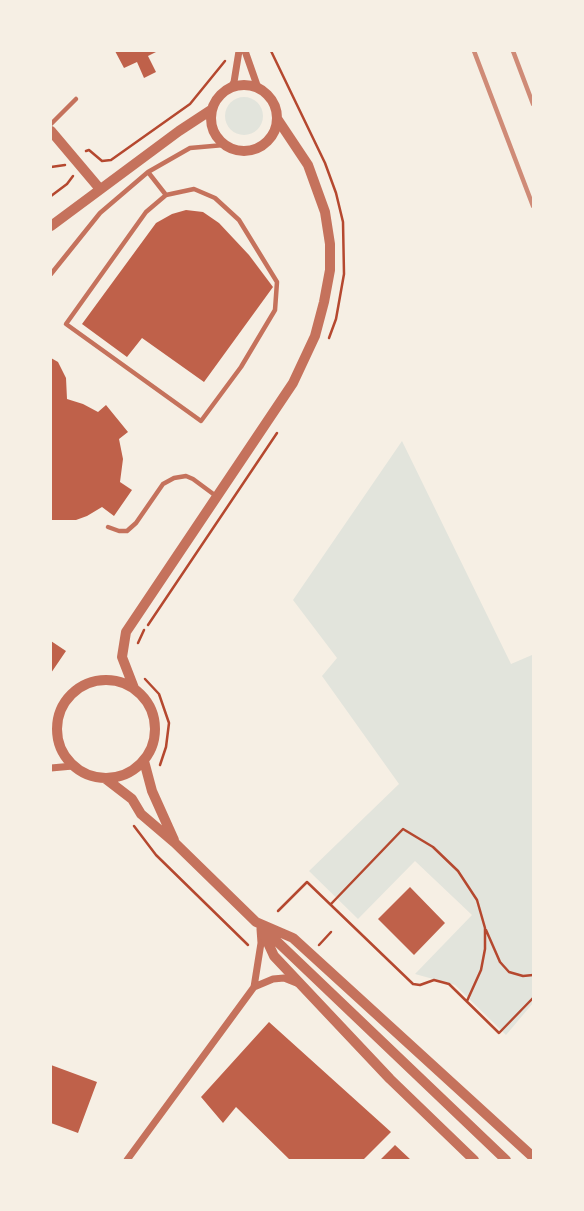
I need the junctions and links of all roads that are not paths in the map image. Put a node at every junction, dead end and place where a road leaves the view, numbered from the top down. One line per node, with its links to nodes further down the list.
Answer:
1 (239, 51): 3 (street)
2 (245, 51): 4 (street)
3 (231, 87): 4 (street); 6 (street)
4 (258, 88): 7 (street)
5 (76, 99): 8 (lane)
6 (211, 110): 10 (street); 12 (street)
7 (278, 120): 10 (street); 16 (street)
8 (51, 124)
9 (51, 131): 12 (street)
10 (225, 145): 11 (lane)
11 (148, 172): 13 (lane); 15 (lane)
12 (100, 188): 14 (street)
13 (166, 195): 13 (lane)
14 (51, 226)
15 (51, 274)
16 (217, 496): 17 (lane); 18 (street)
17 (108, 527)
18 (134, 688): 19 (street); 20 (street)
19 (54, 716): 21 (street)
20 (144, 761): 23 (street); 24 (street)
21 (73, 766): 22 (street); 23 (street)
22 (51, 768)
23 (106, 779): 24 (street)
24 (175, 844): 25 (street)
25 (260, 925): 26 (street); 27 (street); 28 (street); 31 (street)
26 (303, 986): 27 (street); 30 (street)
27 (254, 987): 29 (street)
28 (533, 1157)
29 (127, 1160)
30 (474, 1160)
31 (506, 1160)

